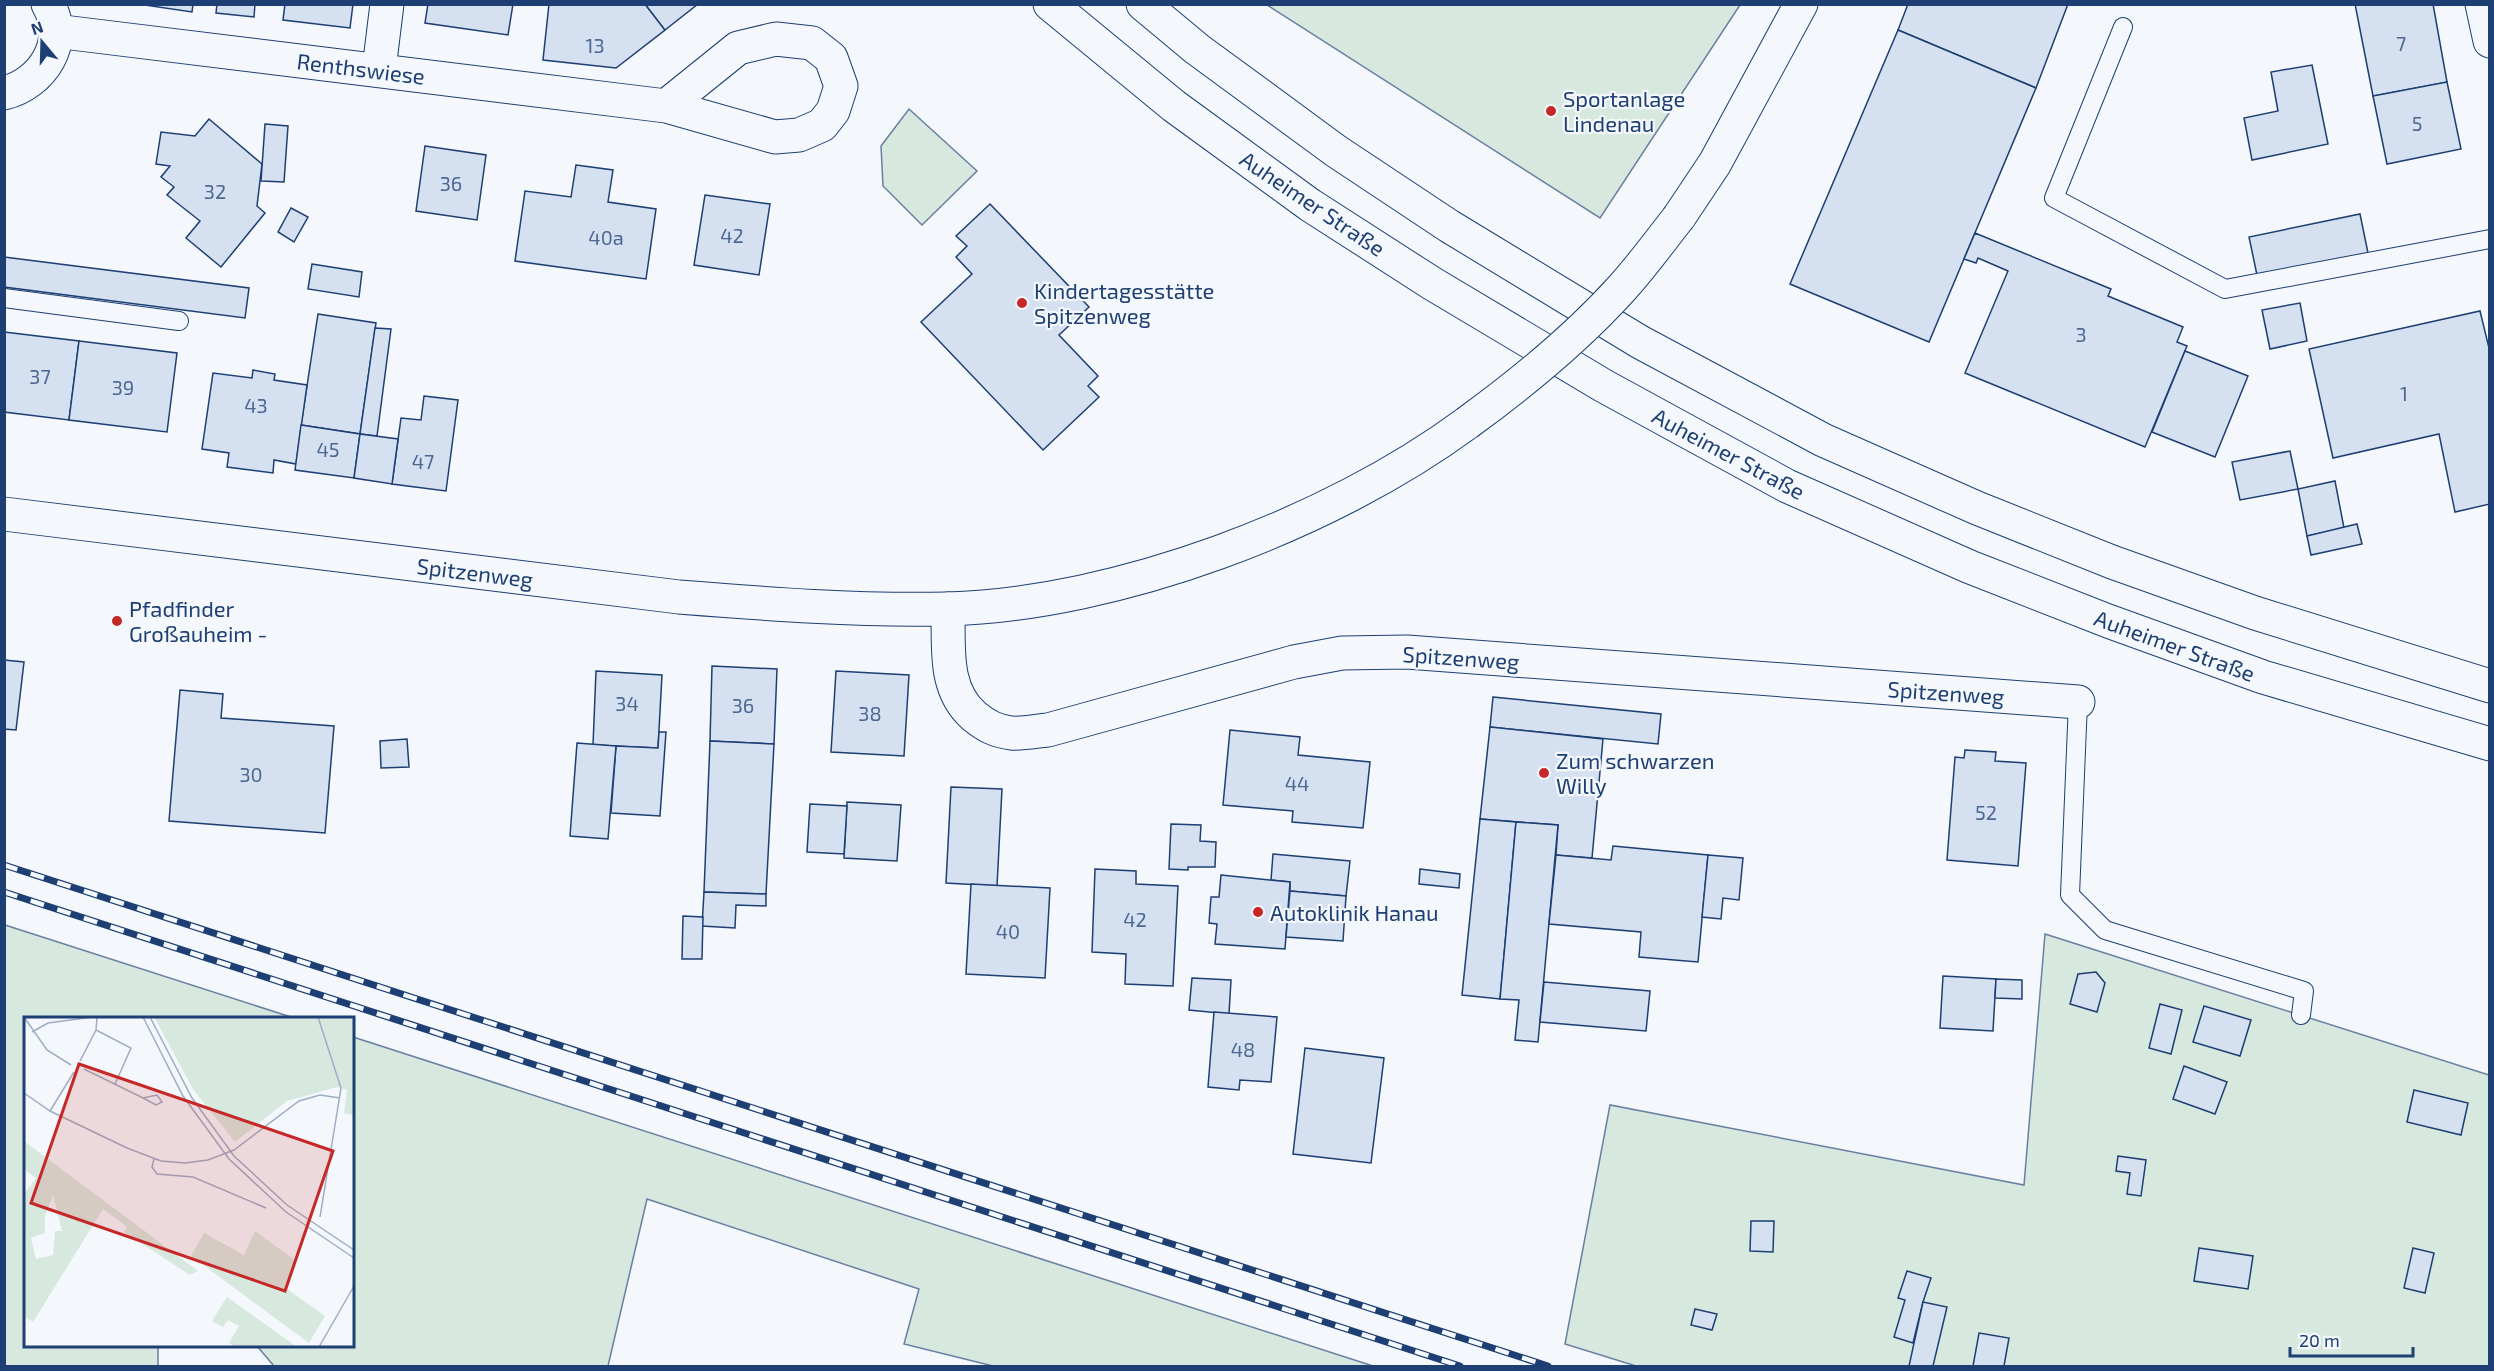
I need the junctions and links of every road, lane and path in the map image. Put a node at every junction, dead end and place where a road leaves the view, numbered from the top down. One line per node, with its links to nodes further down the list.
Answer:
1 (387, 4): 9 (street)
2 (1050, 4): 19 (street, Auheimer Straße)
3 (1143, 4): 17 (street)
4 (1802, 4): 16 (street, Spitzenweg, bridge)
5 (2482, 4): 8 (street)
6 (52, 18): 9 (street, Renthswiese); 10 (street, Renthswiese)
7 (2123, 27): 12 (lane)
8 (2490, 41)
9 (379, 69): 11 (street, Renthswiese)
10 (4, 93)
11 (666, 106): 11 (street, Renthswiese)
12 (2490, 239)
13 (4, 298): 14 (lane)
14 (179, 321)
15 (4, 514): 16 (street, Spitzenweg)
16 (948, 609): 18 (street, Spitzenweg)
17 (2490, 686)
18 (2078, 702): 20 (lane)
19 (2490, 744)
20 (2301, 1015)

